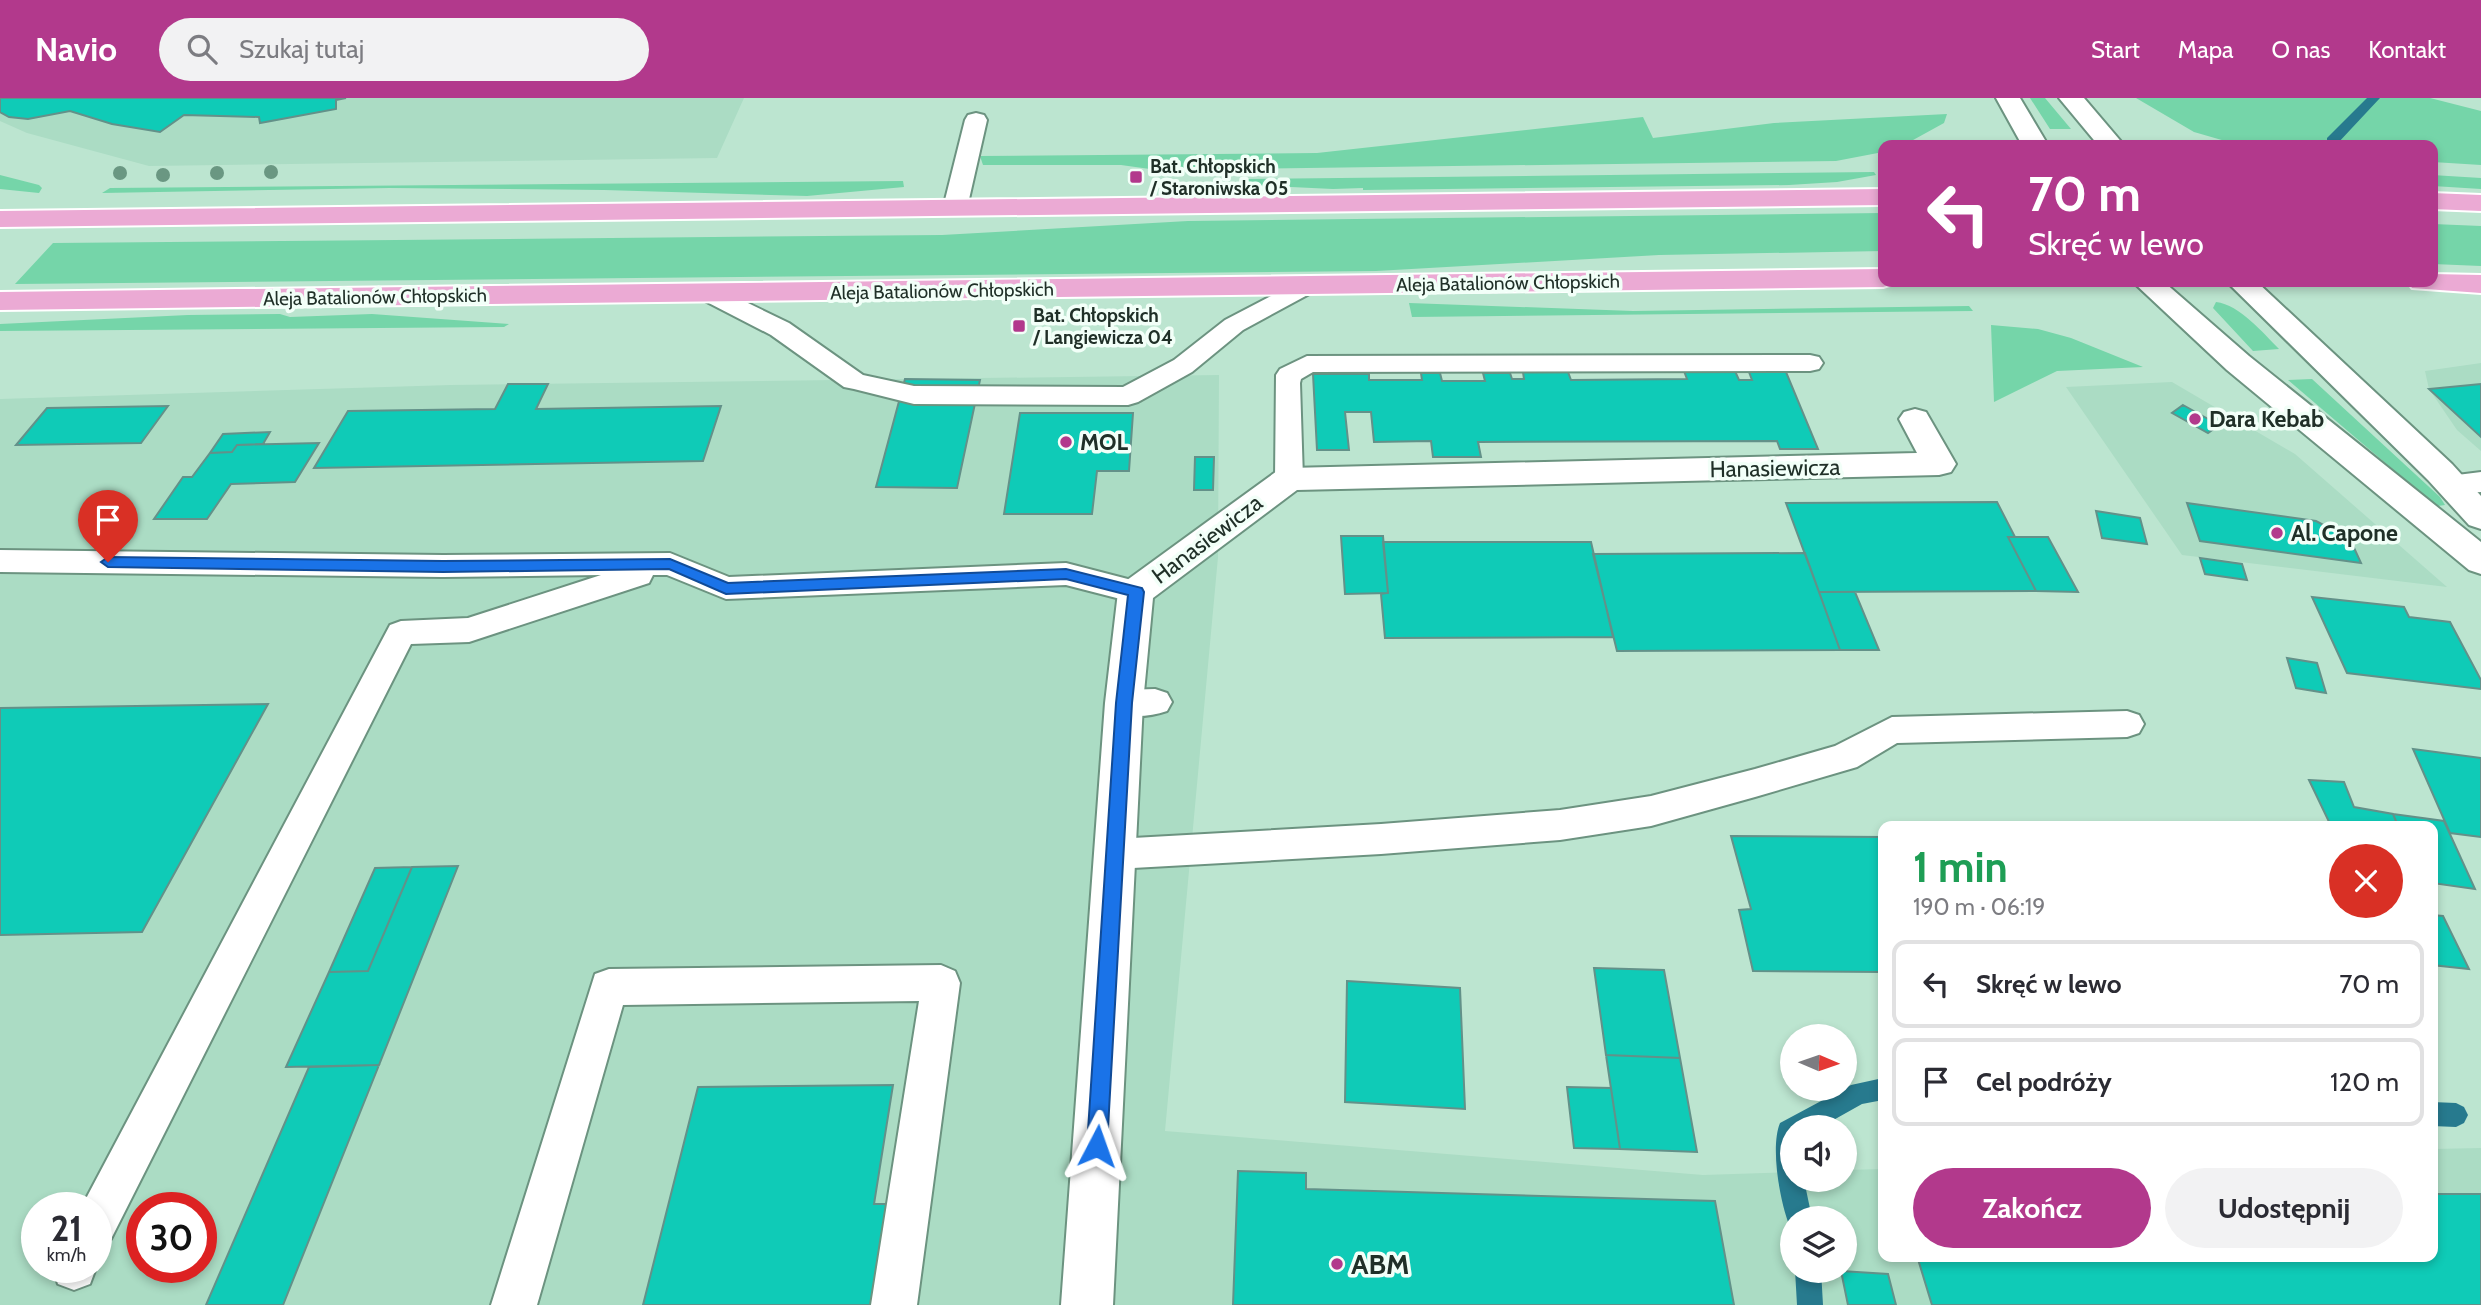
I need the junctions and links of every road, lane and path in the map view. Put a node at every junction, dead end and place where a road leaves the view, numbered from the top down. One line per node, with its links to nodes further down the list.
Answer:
1 (2008, 98): 4 (street)
2 (2071, 98): 5 (street)
3 (976, 120): 9 (lane)
4 (2032, 140)
5 (2107, 140)
6 (1878, 197): 9 (main road)
7 (2438, 201): 8 (main road)
8 (2481, 203)
9 (955, 208): 10 (main road)
10 (0, 219)
11 (1878, 278): 14 (main road, Aleja Batalionów Chłopskich)
12 (2438, 283): 13 (main road)
13 (2481, 284)
14 (1304, 287): 17 (main road, Aleja Batalionów Chłopskich); 17 (lane)
15 (2153, 287): 25 (street)
16 (2247, 287): 22 (street)
17 (710, 294): 18 (main road, Aleja Batalionów Chłopskich)
18 (0, 301)
19 (1810, 363): 21 (lane)
20 (1915, 419): 21 (street, Hanasiewicza)
21 (1289, 479): 27 (street, Hanasiewicza)
22 (2466, 483): 23 (street)
23 (2481, 517)
24 (0, 561): 26 (lane)
25 (2481, 561)
26 (670, 564): 27 (lane); 30 (lane)
27 (1136, 592): 29 (street, Hanasiewicza)
28 (2127, 724): 29 (lane)
29 (1115, 854): 33 (street, Hanasiewicza)
30 (112, 1193)
31 (514, 1305): 32 (lane)
32 (894, 1305)
33 (1087, 1305)

